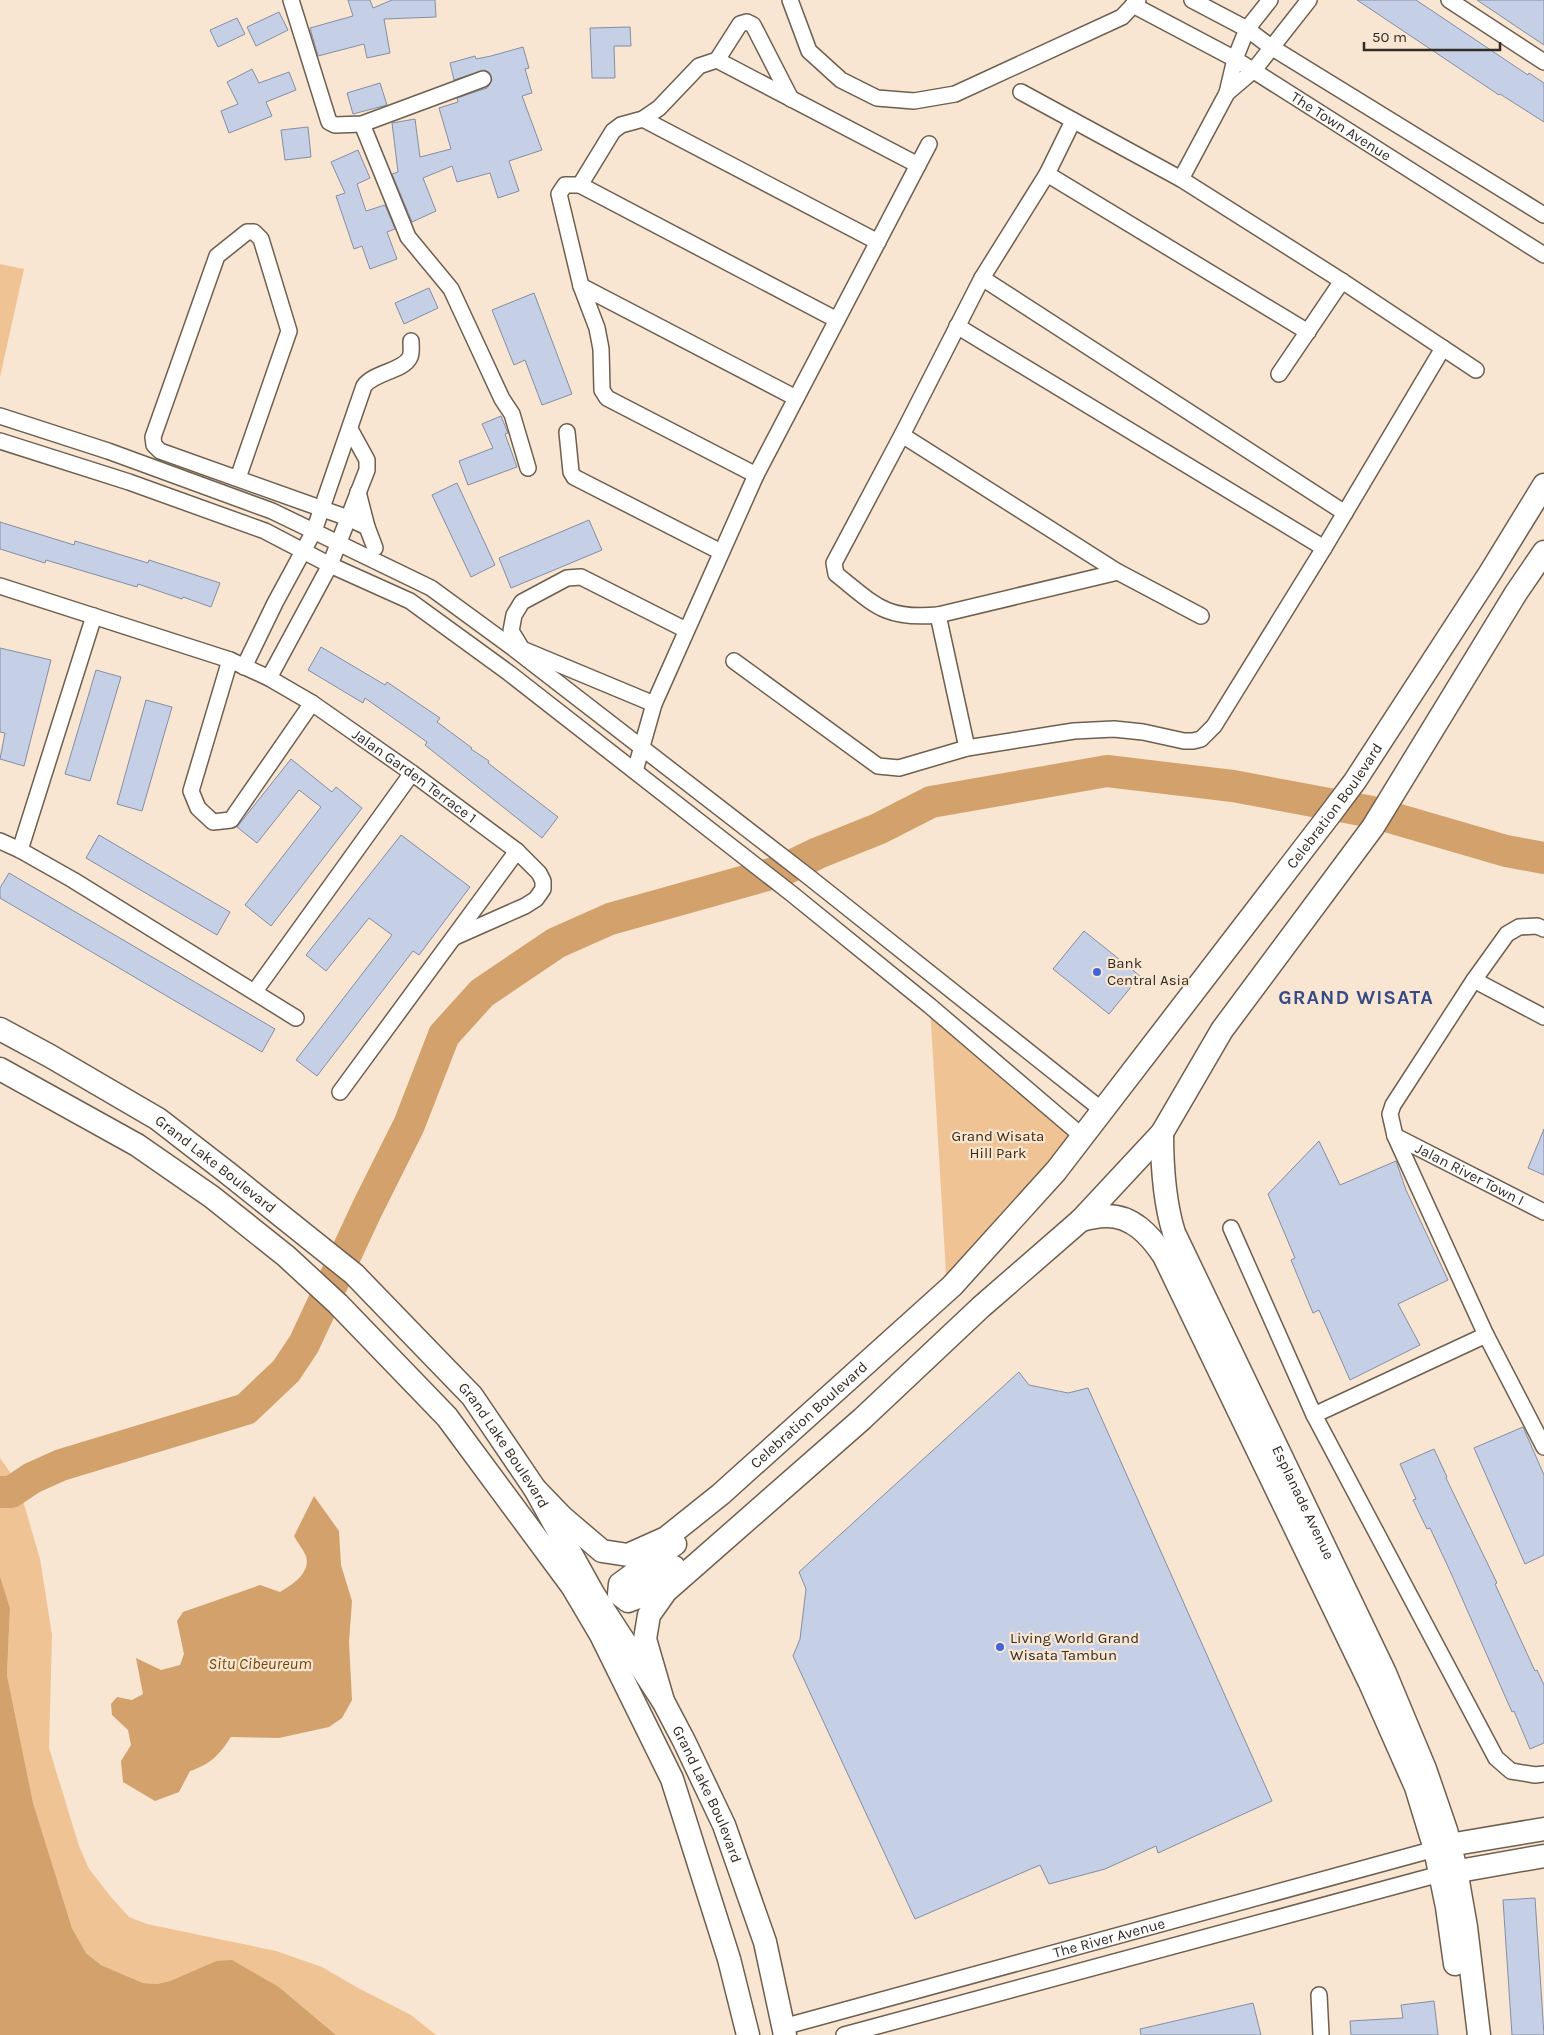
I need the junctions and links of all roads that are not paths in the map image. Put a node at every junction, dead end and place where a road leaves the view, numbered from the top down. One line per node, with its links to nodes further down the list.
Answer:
1 (291, 0): 20 (street)
2 (790, 0): 7 (street)
3 (1192, 0): 8 (street, The Town Avenue)
4 (1270, 0): 8 (street)
5 (1309, 0): 9 (street)
6 (1449, 0): 12 (street)
7 (1135, 3): 10 (street, The Town Avenue)
8 (1247, 29): 9 (street, The Town Avenue); 10 (street)
9 (1271, 47): 13 (street); 26 (street, The Town Avenue)
10 (1236, 59): 13 (street, The Town Avenue); 16 (street)
11 (717, 60): 17 (street); 17 (street); 18 (street)
12 (1544, 62)
13 (1254, 70): 16 (street); 28 (street, The Town Avenue)
14 (482, 79): 20 (street)
15 (1021, 92): 19 (street)
16 (1227, 93): 24 (street)
17 (791, 99): 22 (street)
18 (643, 119): 25 (street); 27 (street)
19 (1073, 121): 23 (street); 24 (street)
20 (362, 124): 45 (street)
21 (929, 144): 22 (street)
22 (918, 165): 27 (street)
23 (1047, 174): 29 (street); 34 (street)
24 (1181, 179): 30 (street)
25 (580, 185): 31 (street); 32 (street)
26 (1544, 215)
27 (878, 242): 32 (street)
28 (1544, 255)
29 (982, 278): 33 (street); 51 (street)
30 (1342, 280): 34 (street); 36 (street)
31 (581, 286): 39 (street); 46 (street)
32 (837, 320): 39 (street)
33 (957, 326): 43 (street); 57 (street)
34 (1308, 332): 38 (street)
35 (411, 342): 41 (street)
36 (1443, 348): 37 (street); 51 (street)
37 (1476, 370)
38 (1279, 374)
39 (796, 398): 46 (street)
40 (0, 416): 54 (street)
41 (350, 428): 49 (street); 50 (street)
42 (567, 432): 59 (street)
43 (902, 435): 62 (street); 64 (street)
44 (0, 441): 58 (street)
45 (528, 468)
46 (756, 475): 59 (street)
47 (238, 478): 47 (street); 50 (street)
48 (1544, 485): 90 (street, Celebration Boulevard)
49 (358, 492): 52 (street); 53 (street)
50 (322, 509): 52 (street); 54 (street)
51 (1345, 513): 57 (street)
52 (348, 518): 53 (street); 55 (street)
53 (367, 527): 56 (street)
54 (314, 531): 55 (street); 58 (street)
55 (339, 544): 61 (street); 75 (street)
56 (375, 548)
57 (1324, 548): 74 (street)
58 (304, 552): 61 (street); 70 (street)
59 (721, 552): 67 (street)
60 (1544, 552): 91 (street)
61 (330, 565): 71 (street); 76 (street)
62 (1118, 572): 64 (street); 66 (street)
63 (0, 586): 65 (street, Jalan Garden Terrace 1)
64 (938, 615): 74 (street)
65 (94, 616): 68 (street, Jalan Garden Terrace 1); 79 (street)
66 (1201, 616)
67 (686, 630): 73 (street); 73 (street)
68 (230, 660): 70 (street, Jalan Garden Terrace 1); 72 (street)
69 (734, 660): 74 (street)
70 (244, 666): 71 (street, Jalan Garden Terrace 1)
71 (269, 678): 72 (street, Jalan Garden Terrace 1)
72 (312, 703): 77 (street, Jalan Garden Terrace 1)
73 (654, 704): 75 (street)
74 (967, 748)
75 (643, 749): 76 (street); 90 (street)
76 (636, 771): 92 (street)
77 (412, 773): 80 (street, Jalan Garden Terrace 1); 84 (street)
78 (0, 841): 79 (street)
79 (20, 850): 84 (street)
80 (517, 851): 82 (street); 82 (street, Jalan Garden Terrace 1)
81 (1544, 929): 83 (street)
82 (455, 937): 89 (street)
83 (1474, 980): 85 (street); 93 (street)
84 (255, 991): 86 (street)
85 (1544, 1017)
86 (296, 1018)
87 (0, 1029): 101 (street, Grand Lake Boulevard)
88 (0, 1069): 112 (street, Grand Lake Boulevard)
89 (340, 1092)
90 (1102, 1110): 92 (street, Celebration Boulevard)
91 (1162, 1133): 95 (street); 105 (street, Esplanade Avenue)
92 (1082, 1136): 102 (street, Celebration Boulevard)
93 (1395, 1136): 94 (street, Jalan River Town I); 97 (street)
94 (1544, 1212)
95 (1082, 1220): 100 (street); 105 (street, Esplanade Avenue)
96 (1231, 1228): 98 (street)
97 (1486, 1335): 98 (street); 99 (street)
98 (1314, 1415): 104 (street)
99 (1544, 1447)
100 (818, 1457): 102 (street); 103 (street)
101 (535, 1488): 102 (street, Celebration Boulevard); 103 (street, Grand Lake Boulevard)
102 (721, 1494)
103 (663, 1702): 111 (street, Grand Lake Boulevard)
104 (1544, 1774)
105 (1432, 1812): 107 (street, Esplanade Avenue)
106 (1544, 1829): 107 (street)
107 (1441, 1844): 109 (street, Esplanade Avenue); 111 (street, The River Avenue)
108 (1544, 1856): 109 (street)
109 (1448, 1872): 113 (street, The River Avenue); 115 (street); 116 (street)
110 (1318, 1996): 114 (street)
111 (784, 2031)
112 (748, 2035)
113 (844, 2035)
114 (1320, 2035)
115 (1464, 2035)
116 (1479, 2035)

